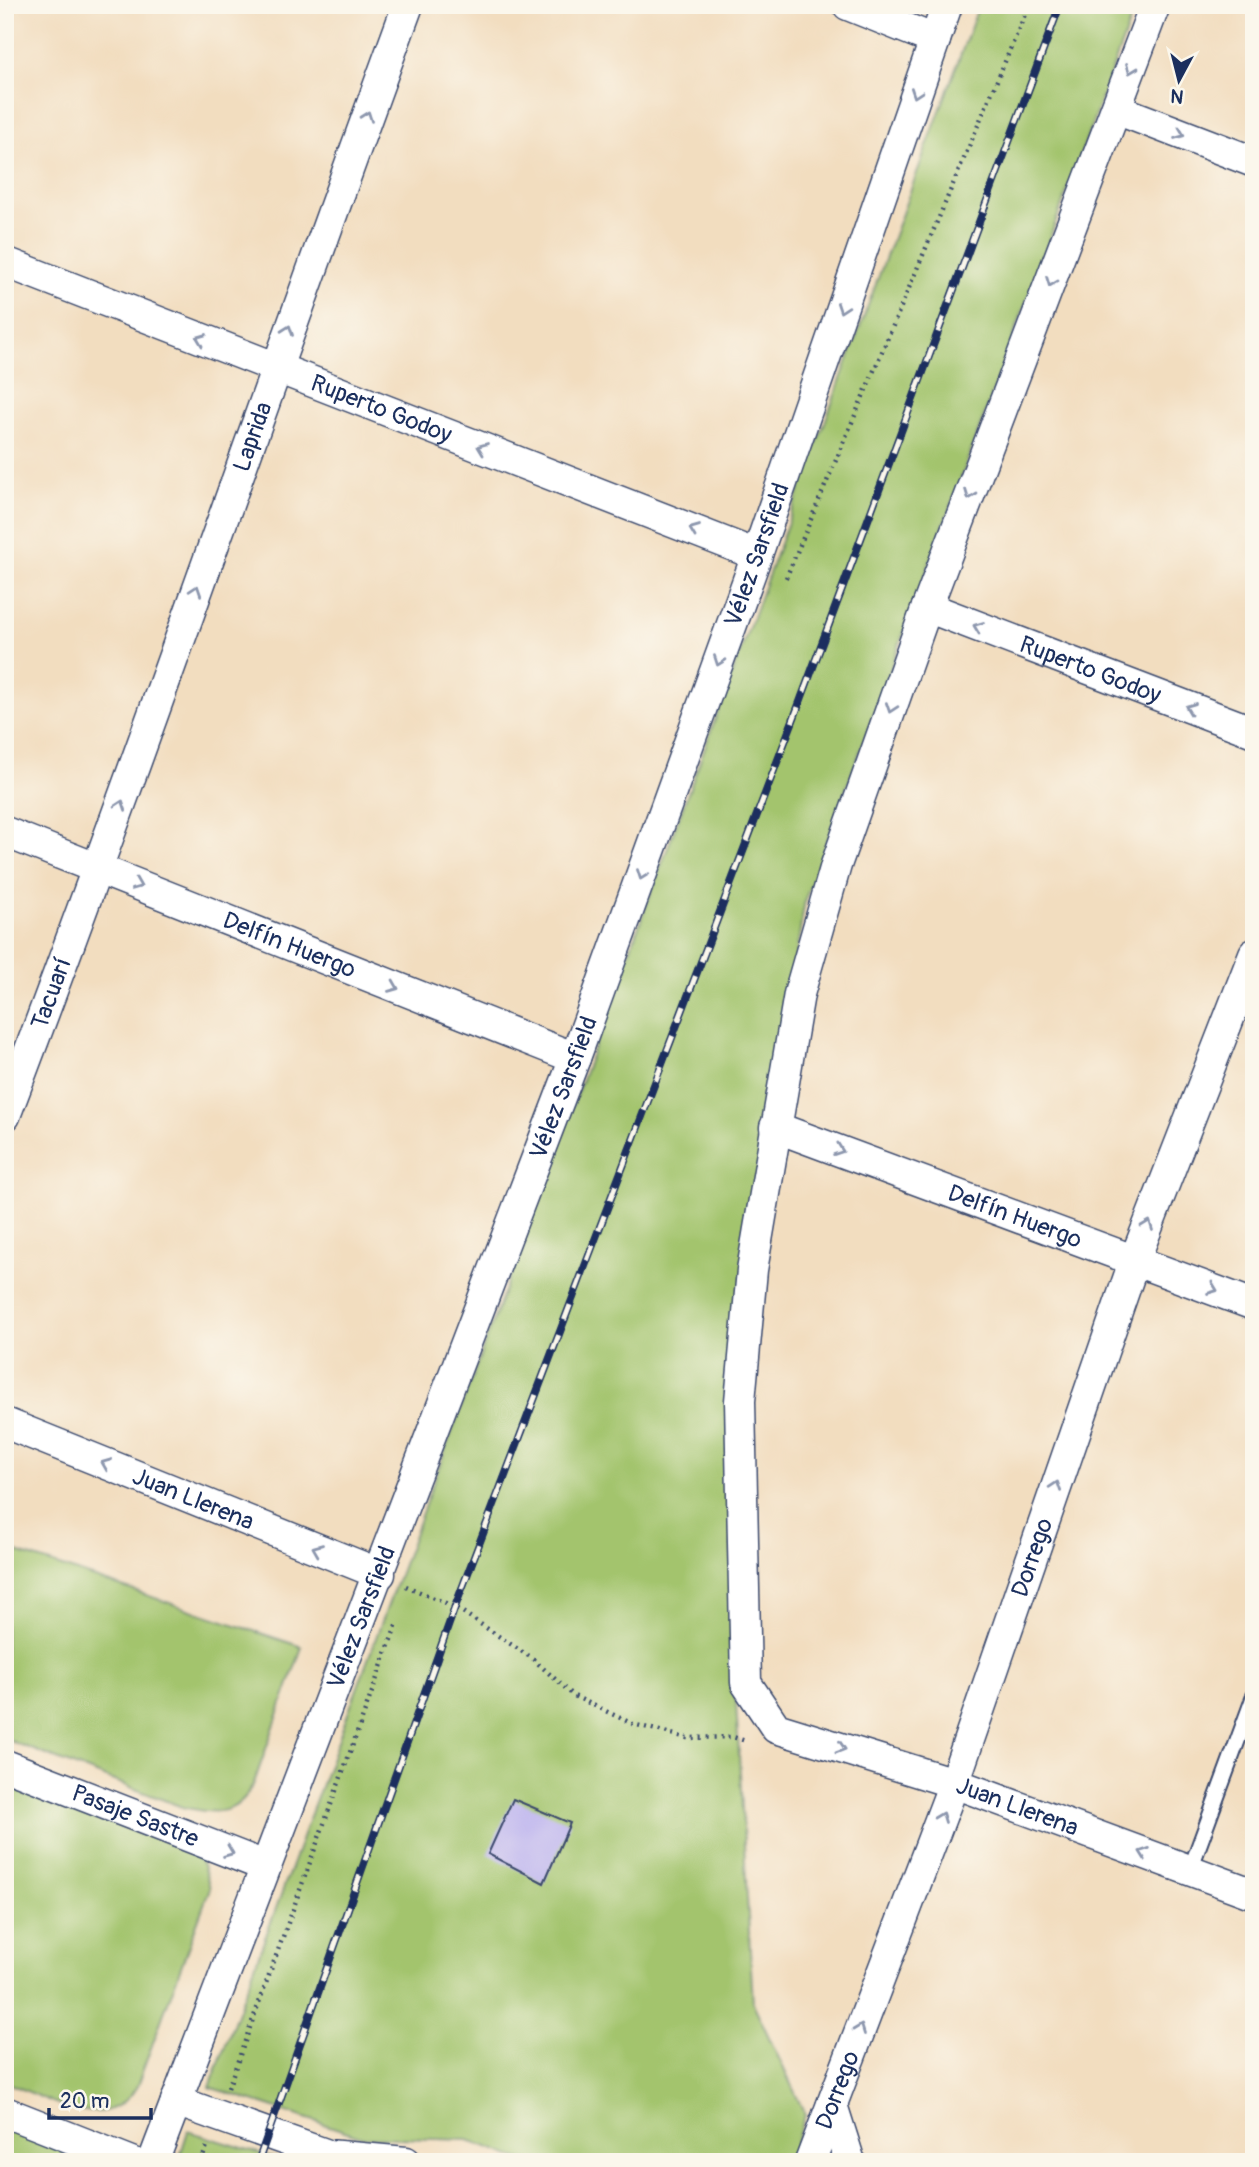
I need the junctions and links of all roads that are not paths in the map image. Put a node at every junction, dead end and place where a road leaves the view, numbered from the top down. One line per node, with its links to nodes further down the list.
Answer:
1 (408, 5): 9 (street, Laprida, one-way to 1)
2 (848, 5): 5 (street)
3 (947, 5): 5 (street, Vélez Sarsfield)
4 (1155, 5): 6 (street, one-way to 6)
5 (935, 40): 10 (street, Vélez Sarsfield, one-way to 10)
6 (1116, 109): 7 (street, one-way to 7); 11 (street, one-way to 11)
7 (1254, 162)
8 (5, 262): 9 (street, Ruperto Godoy, one-way to 8)
9 (274, 367): 10 (street, Ruperto Godoy, one-way to 9); 14 (street, Laprida, one-way to 9)
10 (757, 555): 16 (street, Vélez Sarsfield, one-way to 16)
11 (927, 607): 12 (street, Ruperto Godoy, one-way to 11); 18 (street, one-way to 18)
12 (1254, 732)
13 (5, 832): 14 (street, Delfín Huergo)
14 (98, 870): 16 (street, Delfín Huergo, one-way to 16); 17 (street, Tacuarí)
15 (1254, 954): 19 (street, Dorrego, one-way to 15)
16 (575, 1058): 22 (street, Vélez Sarsfield)
17 (5, 1116)
18 (775, 1127): 19 (street, Delfín Huergo, one-way to 19); 25 (street, Juan Llerena, one-way to 25)
19 (1135, 1259): 20 (street, Delfín Huergo, one-way to 20); 25 (street, Dorrego, one-way to 19)
20 (1254, 1305)
21 (5, 1423): 22 (street, Juan Llerena, one-way to 21)
22 (380, 1574): 26 (street, Vélez Sarsfield)
23 (1254, 1696): 27 (lane)
24 (5, 1765): 26 (street, Pasaje Sastre, one-way to 26)
25 (954, 1783): 27 (street, Juan Llerena, one-way to 25); 30 (street, Dorrego, one-way to 25)
26 (265, 1866): 29 (street, Vélez Sarsfield)
27 (1191, 1870): 28 (street, Juan Llerena)
28 (1254, 1894)
29 (176, 2101): 32 (street); 34 (street, Vélez Sarsfield)
30 (832, 2105): 36 (street, Dorrego); 37 (street)
31 (5, 2112): 33 (street)
32 (365, 2161): 35 (street)
33 (132, 2162)
34 (153, 2162)
35 (406, 2162)
36 (810, 2162)
37 (850, 2162)

